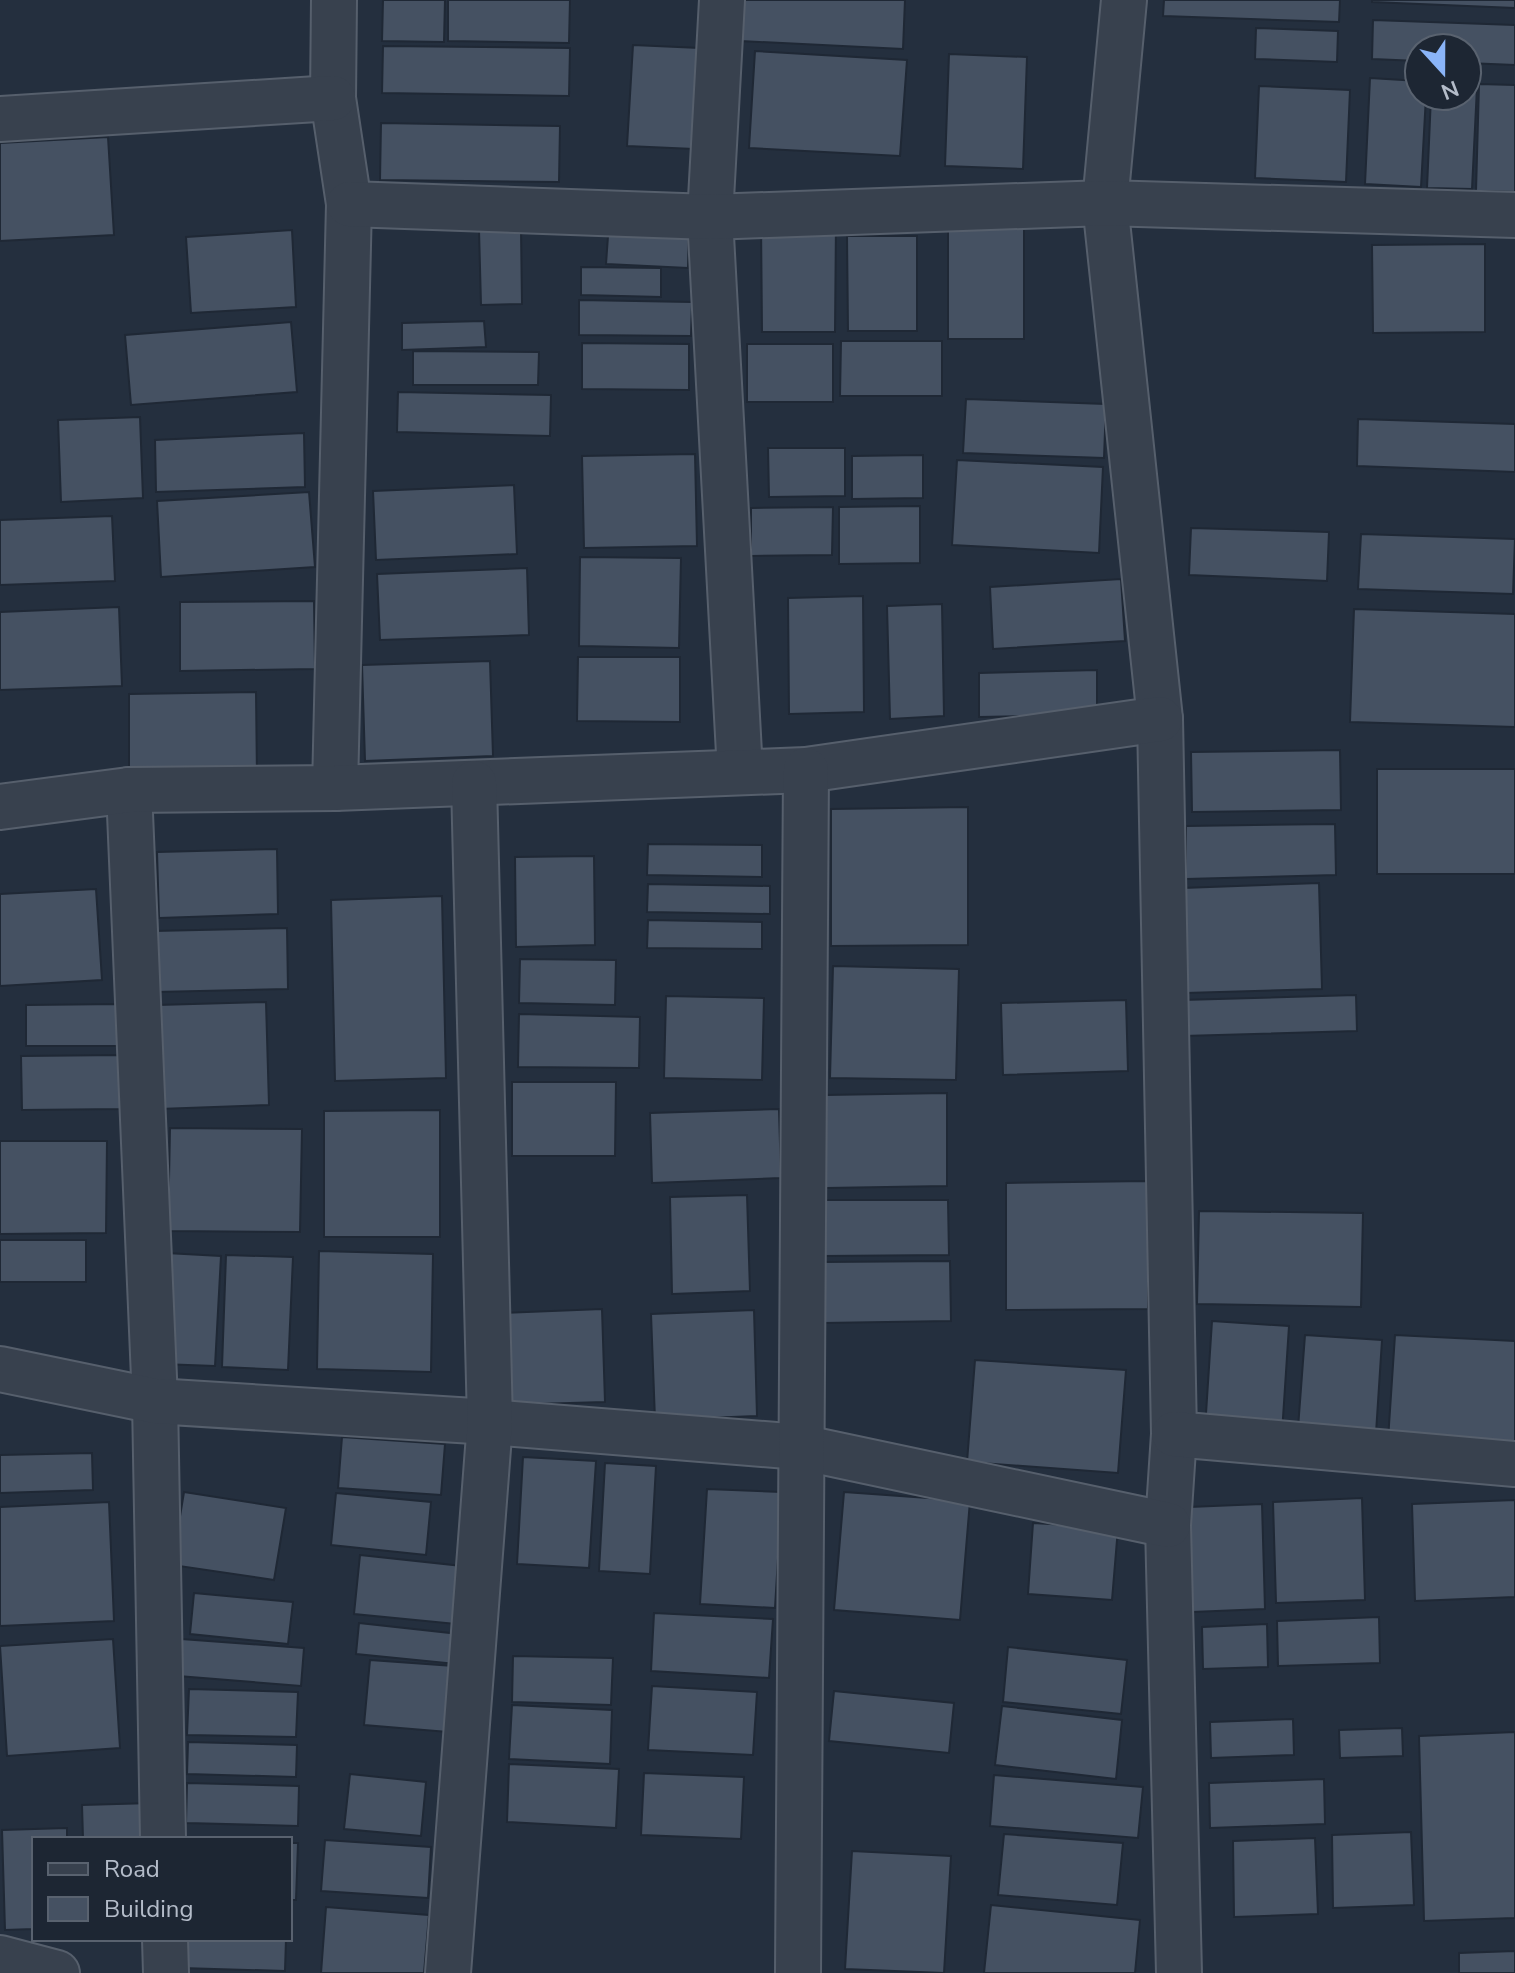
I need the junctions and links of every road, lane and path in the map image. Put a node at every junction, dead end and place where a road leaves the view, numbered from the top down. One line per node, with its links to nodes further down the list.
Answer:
1 (334, 0): 4 (street)
2 (722, 0): 9 (street)
3 (1124, 0): 6 (street)
4 (333, 98): 5 (street); 7 (street)
5 (0, 119)
6 (1105, 203): 8 (street); 9 (street); 10 (street)
7 (349, 204): 9 (street); 14 (street)
8 (1515, 215)
9 (710, 217): 12 (street)
10 (1160, 719): 11 (street); 20 (street)
11 (806, 770): 12 (street); 21 (street)
12 (740, 772): 13 (street)
13 (474, 783): 14 (street); 19 (street)
14 (335, 788): 15 (street)
15 (129, 790): 16 (street); 18 (street)
16 (0, 807)
17 (0, 1369): 18 (street)
18 (155, 1401): 19 (street); 24 (street)
19 (490, 1422): 21 (street); 29 (street)
20 (1174, 1434): 22 (street); 23 (street)
21 (800, 1447): 23 (street); 30 (street)
22 (1515, 1464)
23 (1168, 1525): 31 (street)
24 (163, 1837)
25 (165, 1941): 28 (street)
26 (0, 1958): 27 (street)
27 (57, 1973)
28 (166, 1973)
29 (448, 1973)
30 (798, 1973)
31 (1179, 1973)

